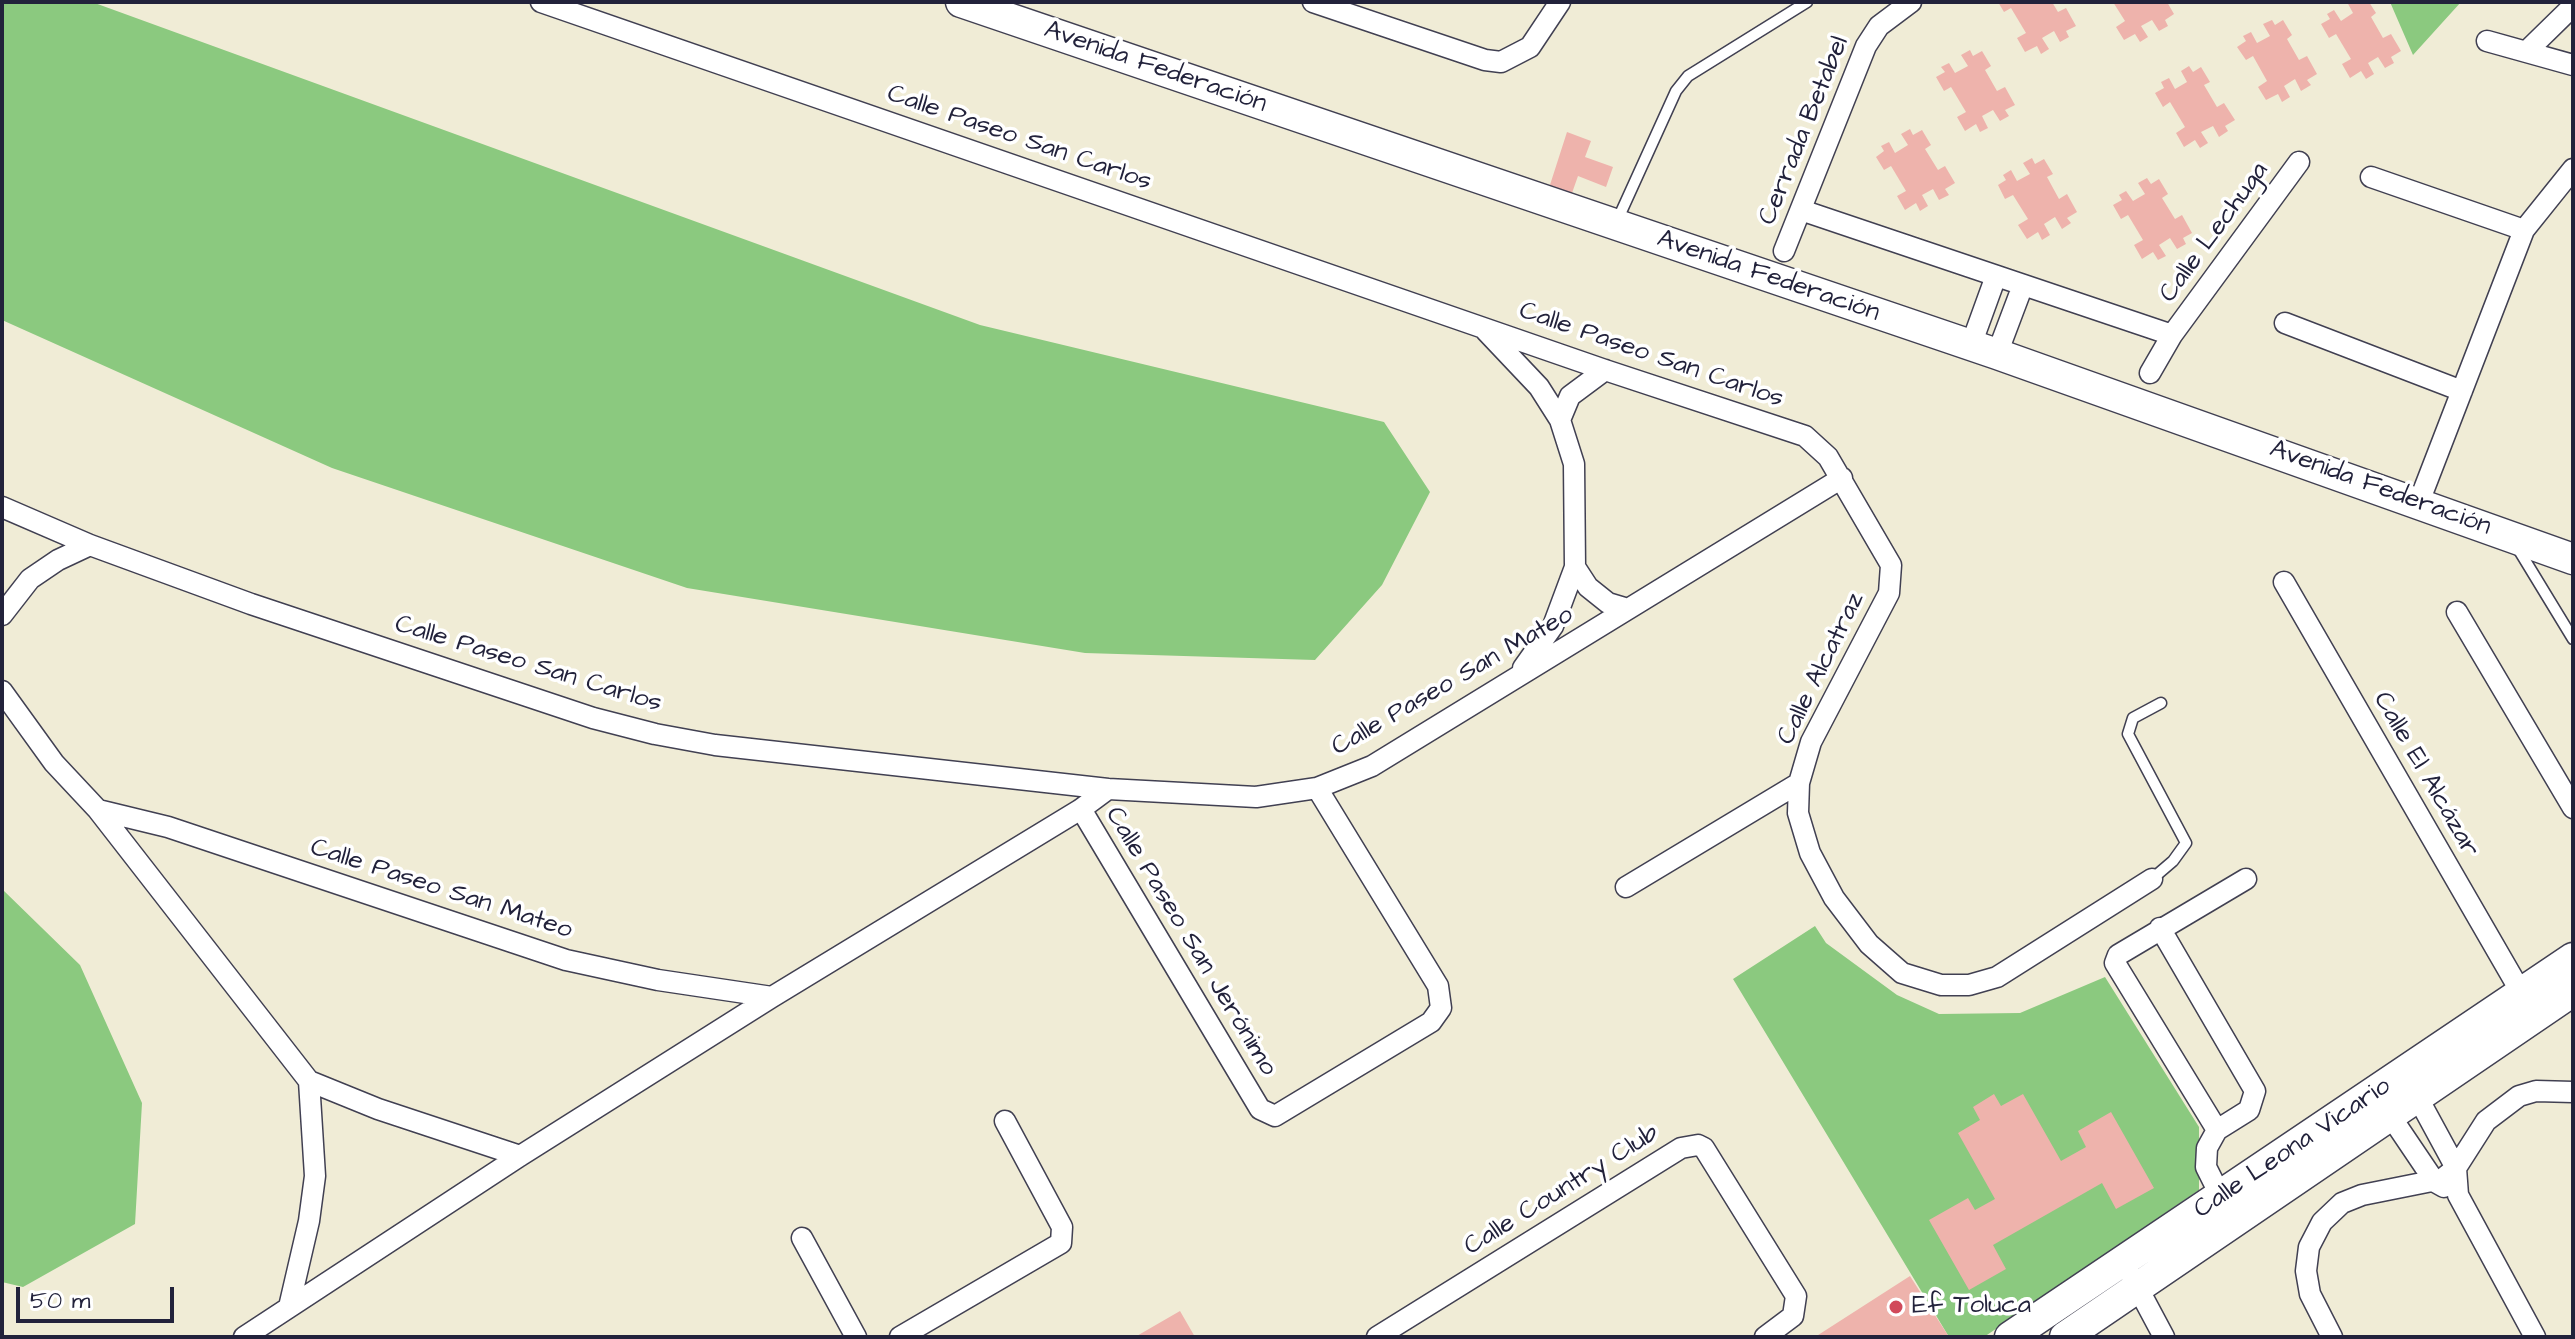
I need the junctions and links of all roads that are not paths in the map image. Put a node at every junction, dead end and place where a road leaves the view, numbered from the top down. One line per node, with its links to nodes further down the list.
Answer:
1 (541, 2): 21 (street, Calle Paseo San Carlos)
2 (961, 2): 15 (main road, Avenida Federación)
3 (1313, 2): 4 (street)
4 (1560, 2)
5 (1807, 2): 15 (lane)
6 (1911, 2): 14 (street, Cerrada Betabel)
7 (2573, 6): 9 (street)
8 (2487, 41): 9 (street)
9 (2527, 51): 10 (street)
10 (2573, 65)
11 (2299, 162): 22 (street, Calle Lechuga)
12 (2573, 169): 16 (street)
13 (2371, 177): 16 (street)
14 (1801, 210): 17 (street, Cerrada Betabel); 18 (street, Calle Lechuga)
15 (1615, 225): 23 (main road, Avenida Federación)
16 (2524, 230): 26 (street)
17 (1784, 251)
18 (1996, 276): 19 (street, Calle Lechuga); 23 (street)
19 (2023, 285): 22 (street, Calle Lechuga); 23 (street)
20 (2285, 323): 26 (street)
21 (1480, 325): 24 (street, Calle Paseo San Carlos); 27 (street, Calle Paseo San Carlos)
22 (2172, 335): 25 (street, Calle Lechuga)
23 (1984, 350): 30 (main road, Avenida Federación)
24 (1605, 370): 27 (street); 28 (street, Calle Paseo San Carlos)
25 (2150, 373)
26 (2462, 391): 30 (street)
27 (1560, 420): 35 (street, Calle Paseo San Carlos)
28 (1805, 436): 29 (street, Calle Alcatraz)
29 (1842, 478): 37 (street, Calle Paseo San Mateo); 44 (street, Calle Alcatraz)
30 (2419, 502): 32 (main road, Avenida Federación)
31 (2, 507): 33 (street, Calle Paseo San Carlos)
32 (2509, 535): 34 (main road, Avenida Federación); 40 (lane)
33 (90, 545): 39 (street); 46 (street, Calle Paseo San Carlos)
34 (2573, 559)
35 (1575, 567): 37 (street); 41 (street, Calle Paseo San Carlos)
36 (2284, 582): 56 (street, Calle El Alcázar)
37 (1628, 609): 41 (street, Calle Paseo San Mateo)
38 (2457, 612): 47 (street)
39 (2, 615)
40 (2573, 639)
41 (1518, 677): 45 (street, Calle Paseo San Mateo)
42 (2, 691): 49 (street)
43 (2161, 703): 50 (lane)
44 (1799, 783): 50 (street, Calle Alcatraz); 52 (street)
45 (1317, 788): 46 (street, Calle Paseo San Mateo); 48 (street, Calle Paseo San Jerónimo)
46 (1108, 789): 48 (street)
47 (2573, 808)
48 (1081, 809): 57 (street)
49 (98, 810): 57 (street, Calle Paseo San Mateo); 58 (street)
50 (2152, 879)
51 (2246, 879): 53 (street)
52 (1626, 887)
53 (2160, 928): 63 (street); 63 (street)
54 (2573, 958): 56 (main road, Calle Leona Vicario)
55 (2573, 991): 59 (main road, Calle Leona Vicario)
56 (2522, 994): 59 (main road, Calle Leona Vicario)
57 (772, 997): 64 (street)
58 (309, 1081): 64 (street); 72 (street)
59 (2411, 1086): 61 (main road, Calle Leona Vicario); 65 (street)
60 (2573, 1092): 65 (street)
61 (2384, 1105): 66 (street); 68 (main road, Calle Leona Vicario); 71 (main road, Calle Leona Vicario)
62 (1005, 1121): 75 (street)
63 (2217, 1130): 68 (street)
64 (520, 1156): 72 (street)
65 (2456, 1168): 66 (street); 67 (street)
66 (2435, 1182): 67 (street); 81 (street)
67 (2458, 1195): 82 (street)
68 (2221, 1197): 70 (main road, Calle Leona Vicario)
69 (802, 1238): 74 (street)
70 (2123, 1264): 71 (street); 78 (main road, Calle Leona Vicario)
71 (2140, 1289): 79 (main road, Calle Leona Vicario); 80 (street)
72 (289, 1307): 73 (street)
73 (244, 1337)
74 (856, 1337)
75 (900, 1337)
76 (1377, 1337): 77 (street, Calle Country Club)
77 (1765, 1337)
78 (2010, 1337)
79 (2065, 1337)
80 (2164, 1337)
81 (2332, 1337)
82 (2535, 1337)

